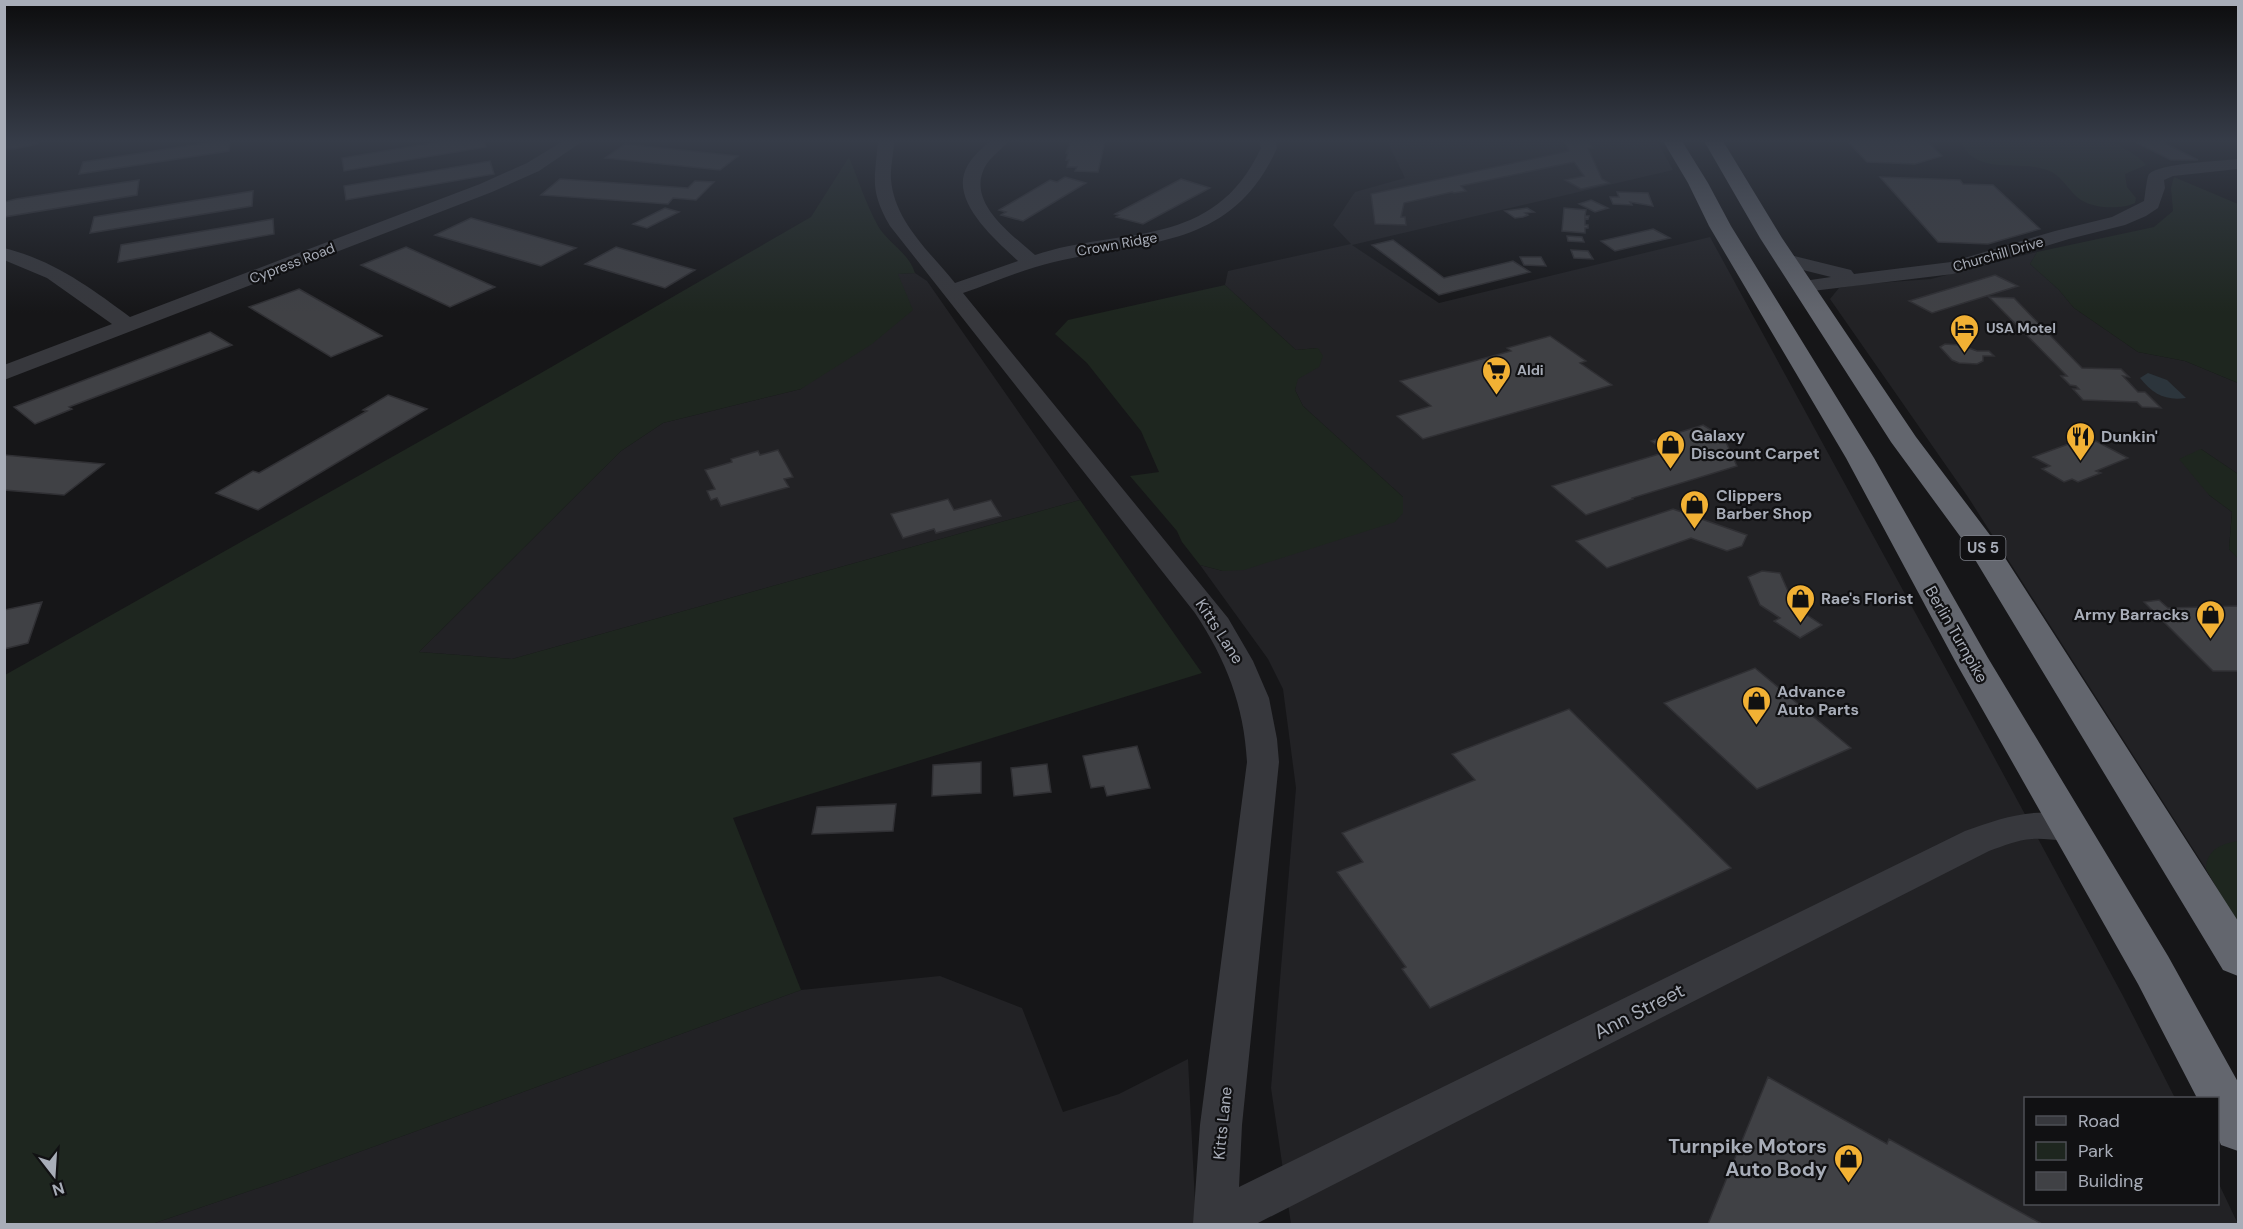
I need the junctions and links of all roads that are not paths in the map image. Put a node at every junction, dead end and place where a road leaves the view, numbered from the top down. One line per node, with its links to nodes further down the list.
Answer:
1 (459, 198): 15 (street, Cypress Road)
2 (887, 198): 14 (street, Kitts Lane)
3 (975, 198): 11 (street)
4 (1233, 198): 11 (street, Crown Ridge)
5 (1706, 198): 8 (highway, Berlin Turnpike)
6 (1748, 198): 9 (highway, US 5)
7 (2153, 198): 12 (street, Churchill Drive)
8 (1720, 226): 9 (highway); 17 (highway, Berlin Turnpike)
9 (1778, 249): 12 (street, Churchill Drive); 13 (highway, US 5)
10 (4, 254): 15 (street)
11 (1031, 262): 14 (street, Crown Ridge)
12 (1870, 279): 13 (street, Churchill Drive)
13 (1804, 286): 18 (highway, US 5)
14 (950, 291): 20 (street, Kitts Lane)
15 (128, 326): 16 (street, Cypress Road)
16 (4, 373)
17 (2069, 828): 19 (highway, Berlin Turnpike); 20 (street, Ann Street)
18 (2238, 957)
19 (2238, 1128)
20 (1214, 1223)

